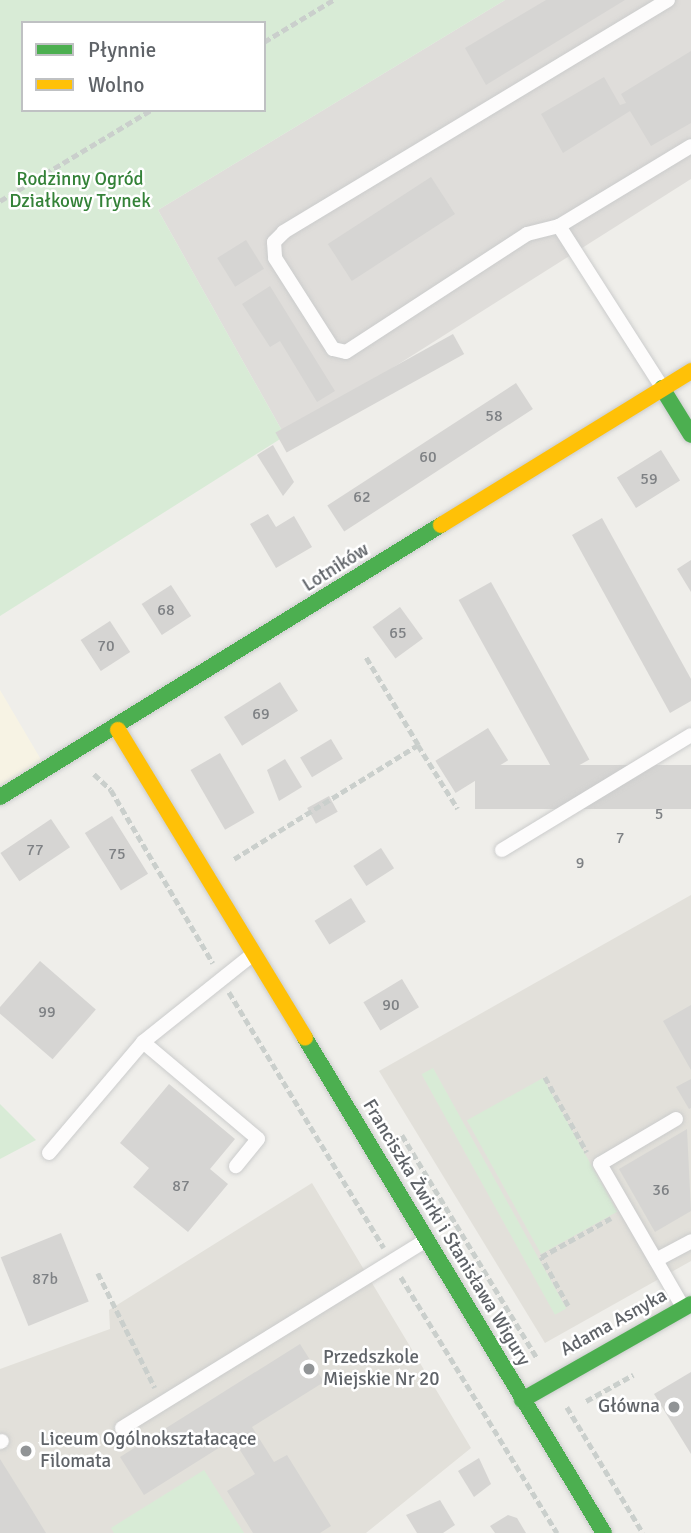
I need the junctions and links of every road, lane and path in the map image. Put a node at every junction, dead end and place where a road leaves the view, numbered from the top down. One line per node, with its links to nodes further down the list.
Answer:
1 (333, 0): 3 (path)
2 (668, 0): 7 (lane)
3 (266, 41)
4 (148, 112): 6 (path)
5 (691, 146): 7 (lane)
6 (0, 201)
7 (559, 226): 9 (lane)
8 (691, 371): 9 (street, Lotników)
9 (662, 388): 10 (street); 12 (street, Lotników)
10 (691, 435)
11 (365, 656): 14 (path)
12 (118, 730): 16 (street, Lotników); 22 (street, Franciszka Żwirki i Stanisława Wigury)
13 (691, 735): 19 (lane)
14 (418, 745): 17 (path); 20 (path)
15 (111, 790): 23 (path)
16 (0, 797)
17 (458, 809)
18 (227, 847): 20 (path)
19 (502, 850)
20 (234, 859): 21 (path)
21 (241, 870)
22 (253, 954): 23 (lane); 30 (street, Franciszka Żwirki i Stanisława Wigury)
23 (219, 975): 24 (lane); 33 (path)
24 (143, 1042): 27 (lane); 28 (lane)
25 (676, 1119): 32 (lane)
26 (399, 1130): 39 (path)
27 (49, 1153)
28 (236, 1166)
29 (611, 1217): 35 (path)
30 (426, 1240): 33 (lane); 40 (street, Franciszka Żwirki i Stanisława Wigury)
31 (691, 1241): 32 (lane)
32 (656, 1260): 36 (lane)
33 (392, 1262): 38 (path); 41 (lane)
34 (97, 1273): 41 (path)
35 (568, 1306)
36 (687, 1306): 39 (street, Adama Asnyka)
37 (464, 1354): 38 (path)
38 (452, 1361): 43 (path)
39 (551, 1381): 40 (street, Adama Asnyka); 45 (path)
40 (522, 1400): 44 (street, Franciszka Żwirki i Stanisława Wigury)
41 (163, 1403): 42 (lane)
42 (122, 1428)
43 (557, 1533)
44 (604, 1533)
45 (643, 1533)

